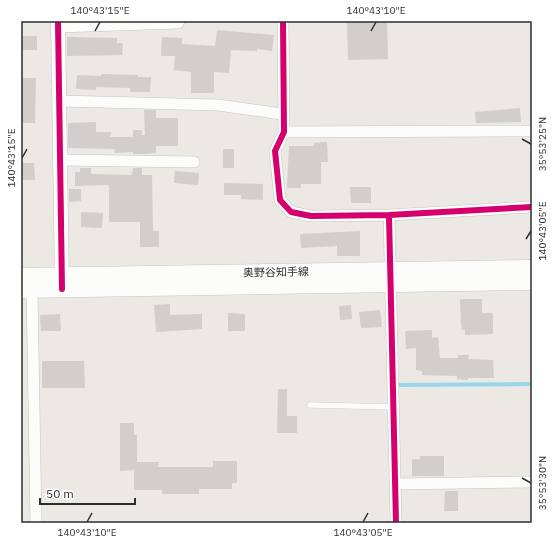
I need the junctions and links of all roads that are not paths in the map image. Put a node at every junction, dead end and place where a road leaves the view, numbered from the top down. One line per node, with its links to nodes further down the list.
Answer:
1 (179, 21): 3 (street)
2 (283, 21): 5 (street)
3 (58, 24): 4 (street)
4 (60, 101): 5 (street); 8 (street)
5 (282, 114): 7 (street)
6 (532, 131): 7 (street)
7 (284, 132): 11 (street)
8 (60, 160): 9 (street); 16 (street)
9 (194, 162)
10 (532, 207): 11 (street)
11 (389, 215): 14 (street)
12 (532, 268): 14 (main road, 奥野谷知手線)
13 (21, 276): 16 (main road, 奥野谷知手線)
14 (390, 277): 15 (main road, 奥野谷知手線); 16 (main road, 奥野谷知手線); 19 (street)
15 (532, 282)
16 (62, 283): 17 (main road, 奥野谷知手線)
17 (27, 290): 22 (street)
18 (310, 405): 19 (lane)
19 (394, 407): 21 (street)
20 (532, 482): 21 (street)
21 (396, 484): 23 (street)
22 (36, 523)
23 (396, 523)

